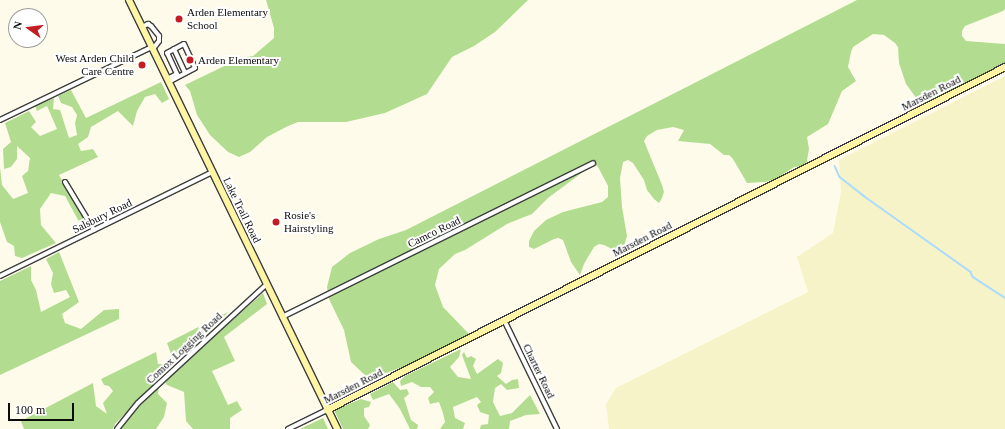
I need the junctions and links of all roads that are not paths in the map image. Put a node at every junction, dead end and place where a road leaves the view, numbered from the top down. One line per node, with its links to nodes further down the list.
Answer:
1 (129, 0): 2 (street, Lake Trail Road)
2 (142, 27): 3 (street, Lake Trail Road); 3 (street)
3 (152, 48): 7 (street, Lake Trail Road); 8 (street)
4 (174, 49): 6 (street); 6 (street); 7 (street)
5 (1005, 67): 16 (street, Marsden Road)
6 (185, 73): 7 (street)
7 (168, 80): 10 (street, Lake Trail Road)
8 (0, 120)
9 (593, 162): 15 (street, Camco Road)
10 (212, 172): 12 (street, Salsbury Road); 14 (street, Lake Trail Road)
11 (65, 182): 12 (street)
12 (94, 230): 13 (street, Salsbury Road)
13 (0, 276)
14 (267, 284): 15 (street, Lake Trail Road); 18 (street, Comox Logging Road)
15 (282, 317): 17 (street, Lake Trail Road)
16 (504, 320): 17 (street, Marsden Road); 21 (street, Charter Road)
17 (327, 410): 19 (street, Marsden Road); 20 (street, Lake Trail Road)
18 (117, 429)
19 (288, 429)
20 (337, 429)
21 (557, 429)

